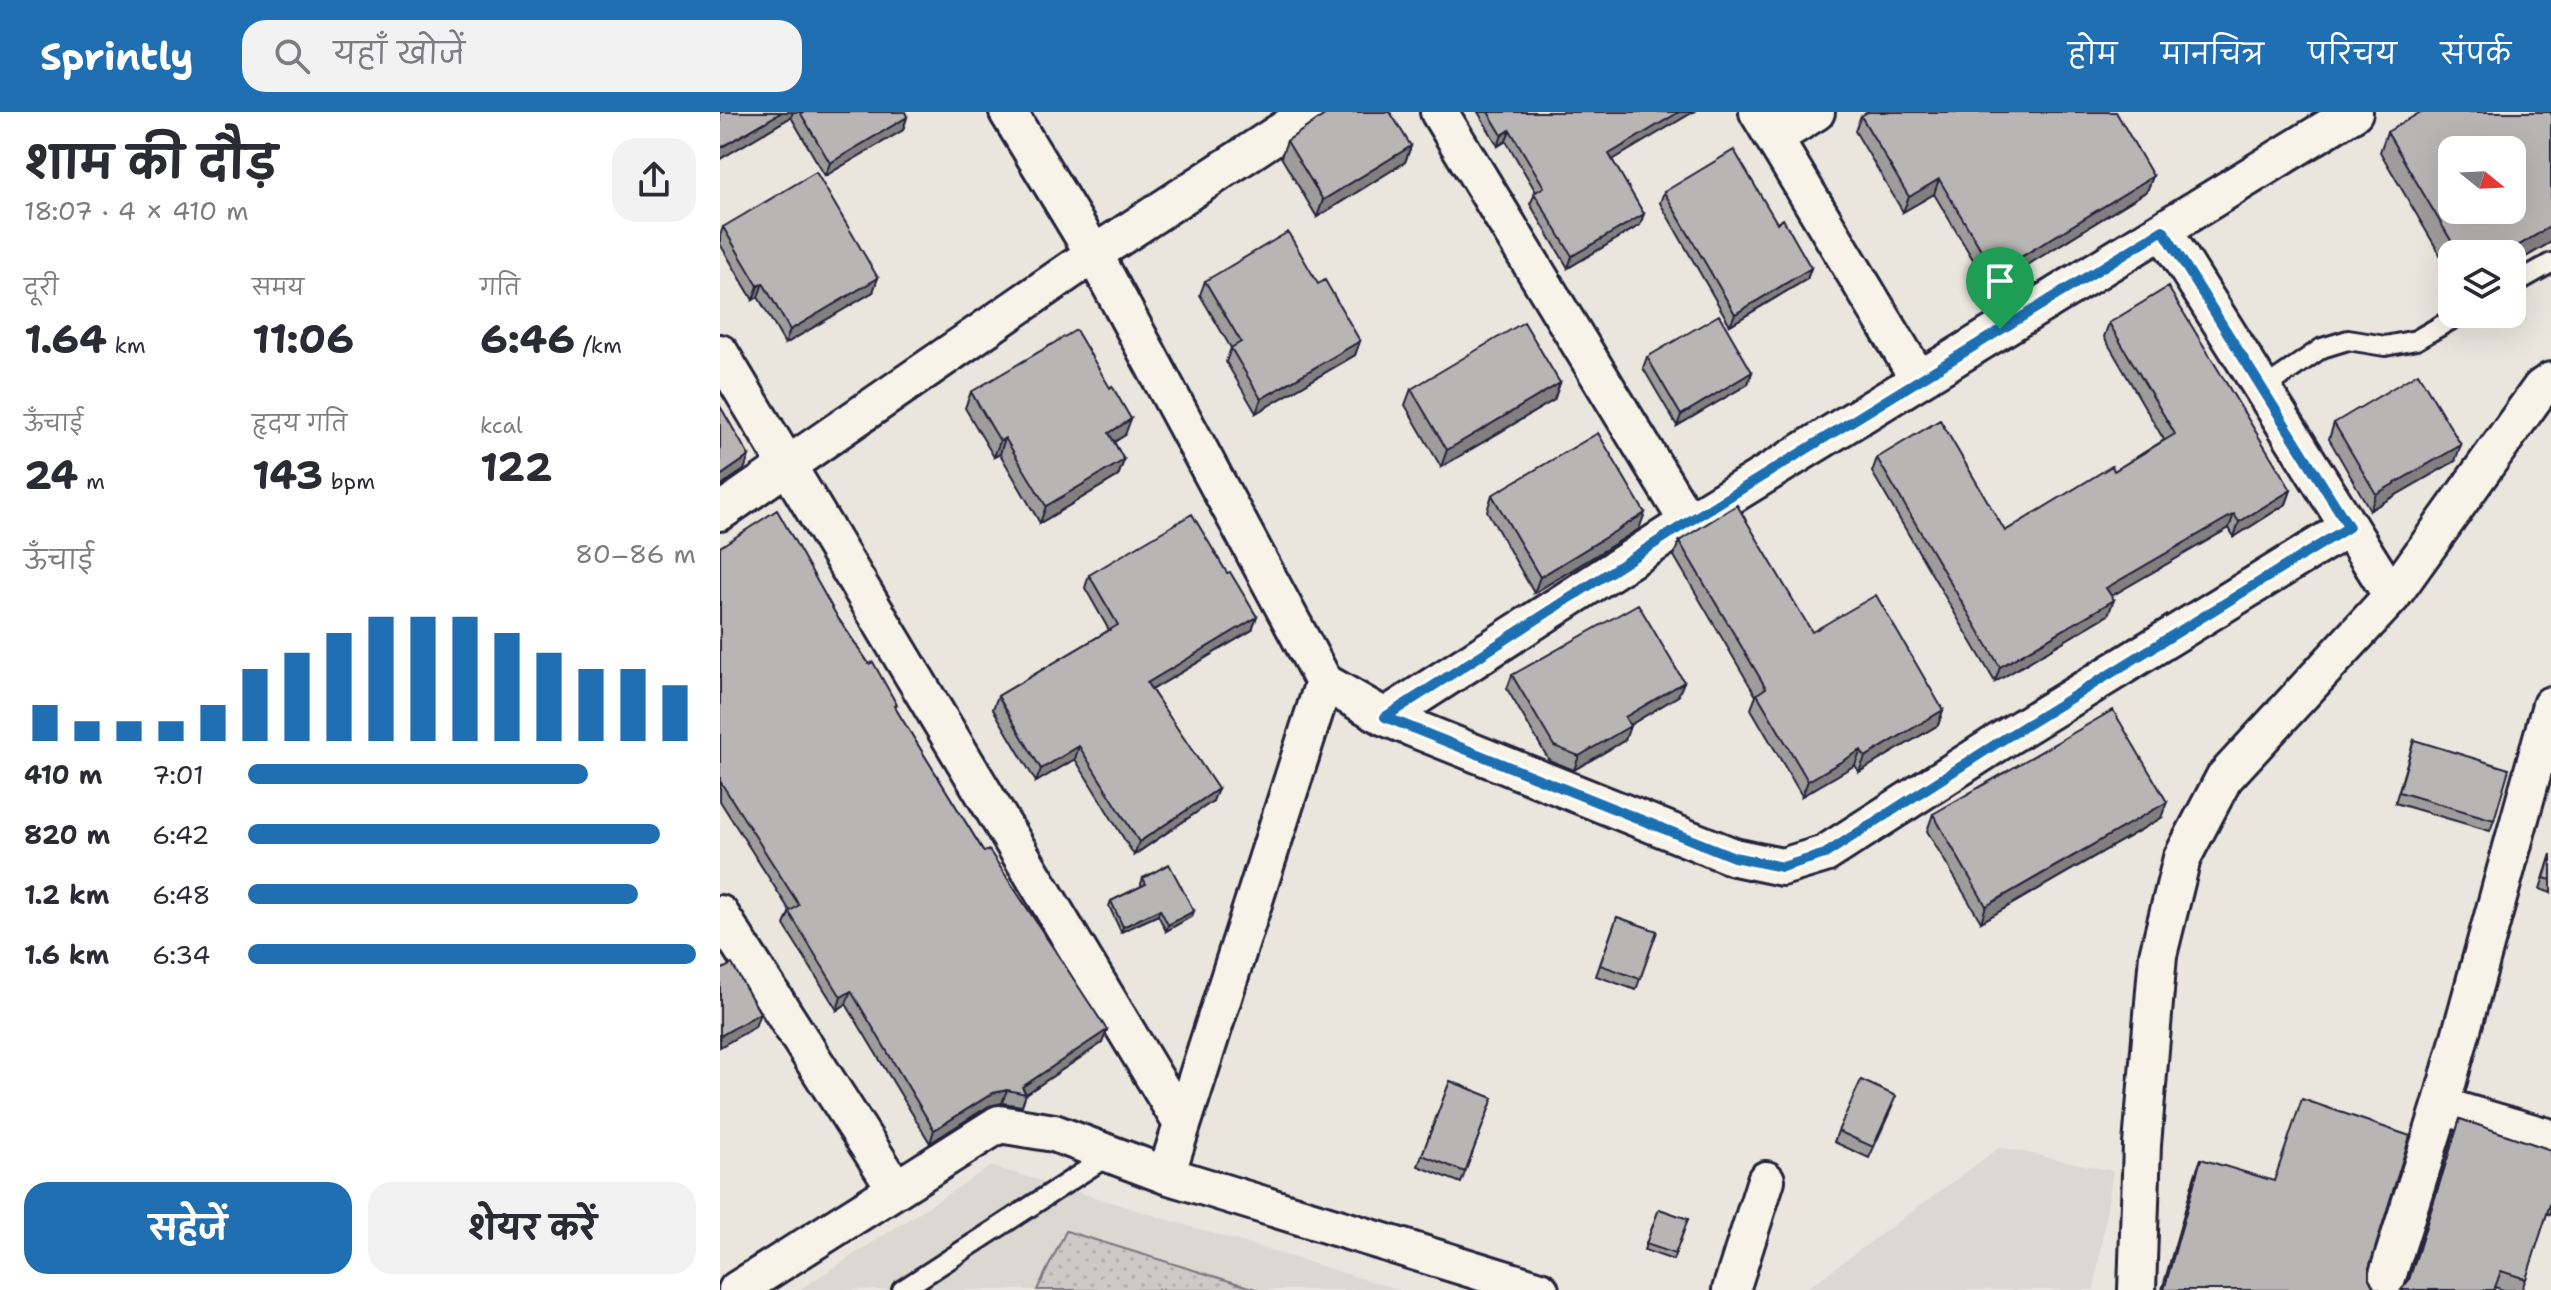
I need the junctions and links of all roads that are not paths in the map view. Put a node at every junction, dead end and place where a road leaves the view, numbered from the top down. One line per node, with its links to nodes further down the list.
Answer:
1 (1311, 112): 8 (street)
2 (1439, 112): 18 (street)
3 (1816, 112): 6 (street)
4 (2354, 112): 7 (street)
5 (1015, 114): 8 (street)
6 (1766, 125): 13 (street)
7 (2163, 230): 13 (street); 15 (street)
8 (1094, 254): 16 (street); 21 (street)
9 (2551, 263): 10 (lane)
10 (2526, 277)
11 (2438, 327): 15 (lane)
12 (720, 353): 16 (street)
13 (1918, 378): 18 (street)
14 (2551, 381): 20 (street)
15 (2263, 389): 19 (street)
16 (790, 467): 17 (street); 26 (street)
17 (720, 512)
18 (1688, 522): 23 (street)
19 (2349, 527): 20 (street); 23 (street)
20 (2392, 596): 36 (street)
21 (1324, 682): 23 (street); 26 (street)
22 (2551, 705): 25 (street)
23 (1385, 717)
24 (720, 914): 31 (street)
25 (2441, 1106): 27 (street); 37 (street)
26 (1182, 1124): 29 (street)
27 (2551, 1138)
28 (1111, 1154): 29 (street); 31 (street); 33 (lane)
29 (1166, 1175): 34 (street)
30 (1766, 1180): 35 (street)
31 (896, 1189): 32 (street)
32 (737, 1290)
33 (902, 1290)
34 (1540, 1290)
35 (1731, 1290)
36 (2137, 1290)
37 (2383, 1290)

